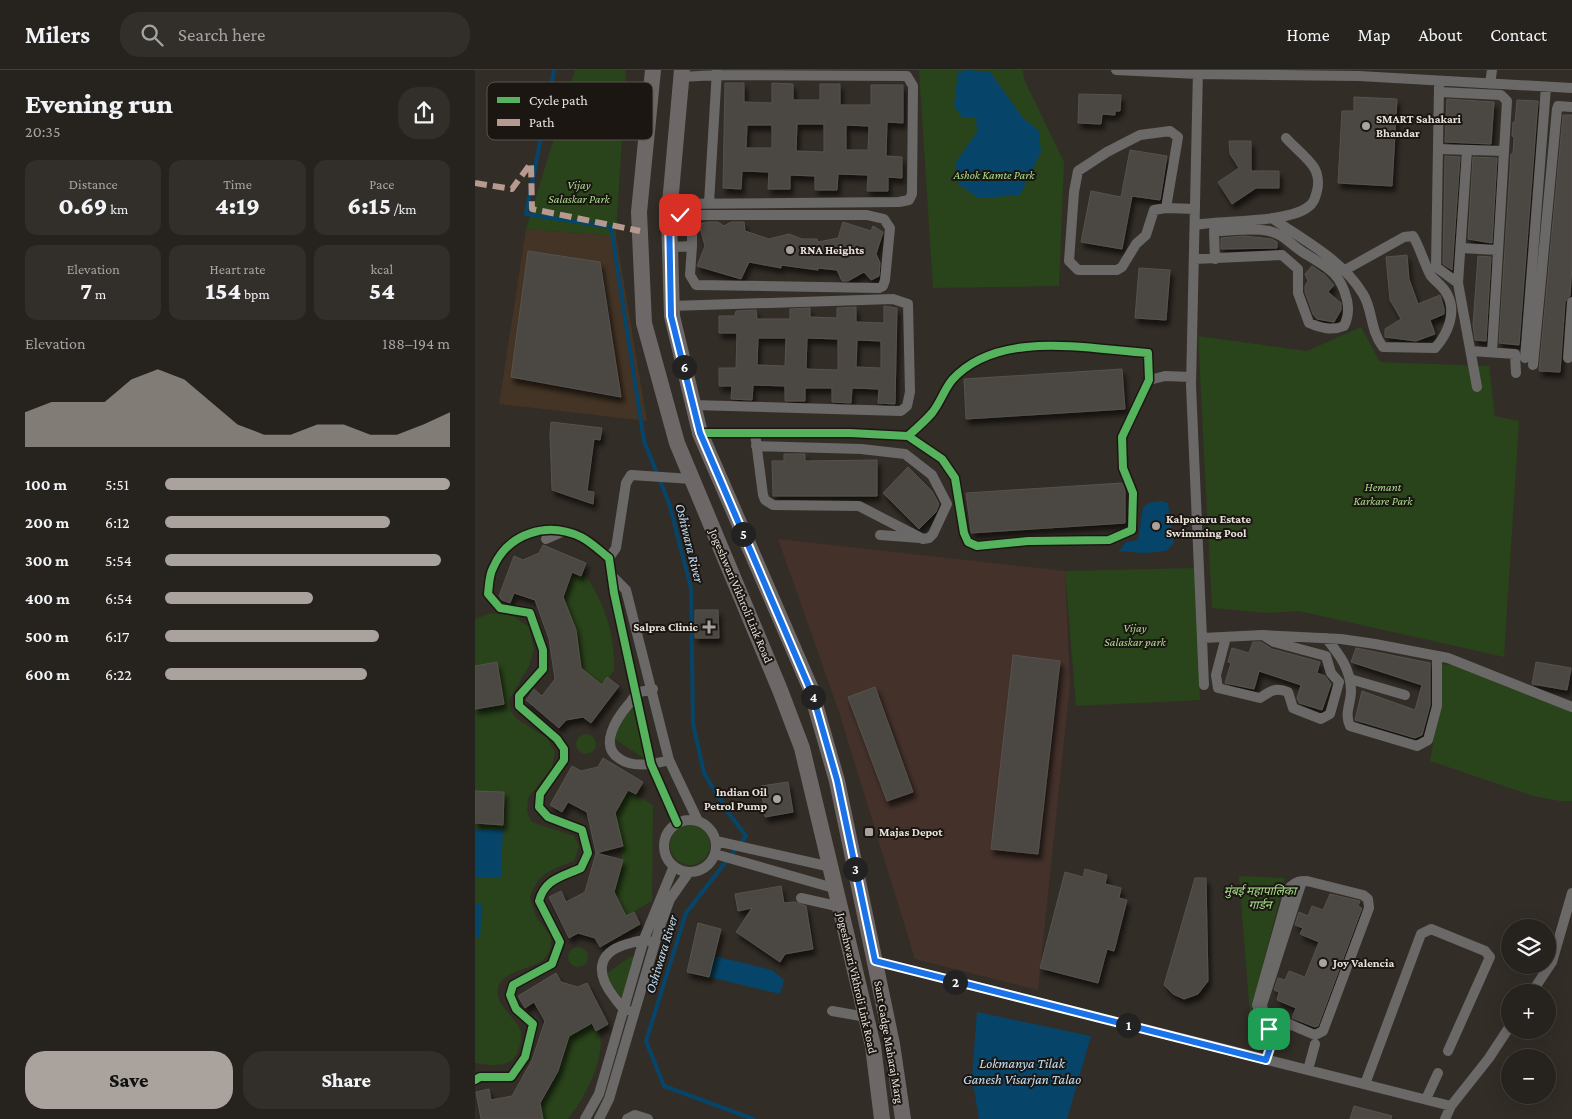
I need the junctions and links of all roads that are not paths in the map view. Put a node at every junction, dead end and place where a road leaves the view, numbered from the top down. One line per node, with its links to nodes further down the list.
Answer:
1 (1116, 70): 3 (street)
2 (1491, 70): 9 (street)
3 (1155, 71): 5 (street)
4 (717, 72): 6 (street); 7 (street); 19 (street)
5 (1203, 72): 8 (street); 21 (street)
6 (907, 73): 19 (street)
7 (682, 74): 22 (main road, Sant Gadge Maharaj Marg)
8 (1439, 81): 9 (street); 12 (street)
9 (1491, 84): 10 (street)
10 (1546, 87): 11 (street); 13 (street)
11 (1572, 88)
12 (1439, 92): 16 (street); 18 (street)
13 (1572, 107)
14 (1286, 138): 24 (street)
15 (646, 140): 49 (main road, Jogeshwari Vikhroli Link Road)
16 (1438, 149): 17 (street); 33 (street)
17 (1467, 150): 18 (street); 28 (street)
18 (1504, 151): 29 (street)
19 (709, 203): 22 (street)
20 (1166, 208): 20 (street); 21 (street)
21 (1195, 209): 25 (street)
22 (669, 210): 23 (street); 27 (main road, Sant Gadge Maharaj Marg)
23 (692, 215): 26 (street); 26 (street)
24 (1272, 218): 25 (street); 32 (street)
25 (1195, 225): 30 (street)
26 (692, 246): 27 (street)
27 (670, 247): 36 (main road, Sant Gadge Maharaj Marg)
28 (1461, 248): 29 (street); 33 (street)
29 (1497, 250): 38 (street)
30 (1194, 259): 31 (street); 41 (street)
31 (1215, 259): 31 (street)
32 (1345, 270): 32 (street)
33 (1458, 283): 37 (street)
34 (1572, 297): 35 (street)
35 (1572, 303): 39 (street)
36 (671, 306): 44 (main road, Sant Gadge Maharaj Marg); 44 (street)
37 (1471, 351): 38 (street); 43 (street)
38 (1492, 352): 40 (street)
39 (1568, 358)
40 (1516, 372)
41 (1191, 377): 42 (street); 58 (street)
42 (1149, 380): 47 (street); 47 (street)
43 (1477, 386)
44 (693, 405): 45 (main road, Sant Gadge Maharaj Marg)
45 (700, 433): 46 (street); 83 (main road, Sant Gadge Maharaj Marg)
46 (755, 433): 47 (street); 48 (street)
47 (907, 436)
48 (756, 446): 53 (street); 53 (street)
49 (692, 478): 54 (street); 74 (main road, Jogeshwari Vikhroli Link Road)
50 (563, 532): 52 (street); 54 (street); 95 (street)
51 (880, 535): 53 (street)
52 (546, 539)
53 (923, 539)
54 (609, 558): 55 (street)
55 (613, 577): 63 (street); 64 (street)
56 (1262, 635): 57 (street); 57 (street); 59 (street)
57 (1226, 637): 58 (street)
58 (1203, 638): 62 (street)
59 (1326, 638): 60 (street); 61 (street)
60 (1437, 657): 61 (street); 66 (street)
61 (1350, 679): 65 (street)
62 (1204, 685)
63 (653, 689): 64 (street); 67 (street)
64 (637, 694): 68 (street); 68 (street)
65 (1405, 694)
66 (1572, 707)
67 (669, 760): 68 (street); 69 (street)
68 (651, 764): 70 (street)
69 (698, 821): 70 (street); 71 (street)
70 (677, 823): 73 (street)
71 (721, 842): 72 (street); 74 (street)
72 (719, 855): 75 (street); 77 (street)
73 (674, 866): 75 (street); 81 (street)
74 (831, 867): 77 (main road, Jogeshwari Vikhroli Link Road)
75 (689, 872): 82 (street)
76 (1302, 881): 76 (street); 92 (street)
77 (837, 889): 80 (main road, Jogeshwari Vikhroli Link Road)
78 (1572, 893): 84 (street)
79 (801, 898): 80 (street)
80 (841, 907): 88 (main road, Jogeshwari Vikhroli Link Road)
81 (644, 939): 82 (street); 85 (street); 85 (street)
82 (655, 942): 87 (street)
83 (875, 961): 92 (street); 104 (main road, Sant Gadge Maharaj Marg)
84 (1538, 984)
85 (624, 1009): 87 (street); 99 (street)
86 (832, 1011): 88 (street)
87 (635, 1013): 100 (street)
88 (866, 1017): 103 (main road, Jogeshwari Vikhroli Link Road)
89 (1501, 1039): 98 (street)
90 (1315, 1044): 93 (street)
91 (1448, 1051): 96 (street)
92 (1266, 1060): 93 (street)
93 (1308, 1070): 96 (street)
94 (1438, 1073): 97 (street)
95 (475, 1080)
96 (1365, 1084): 97 (street)
97 (1426, 1100): 98 (street)
98 (1451, 1106): 105 (street)
99 (585, 1119)
100 (599, 1119)
101 (627, 1119): 102 (street)
102 (648, 1119)
103 (882, 1119)
104 (903, 1119)
105 (1445, 1119)

